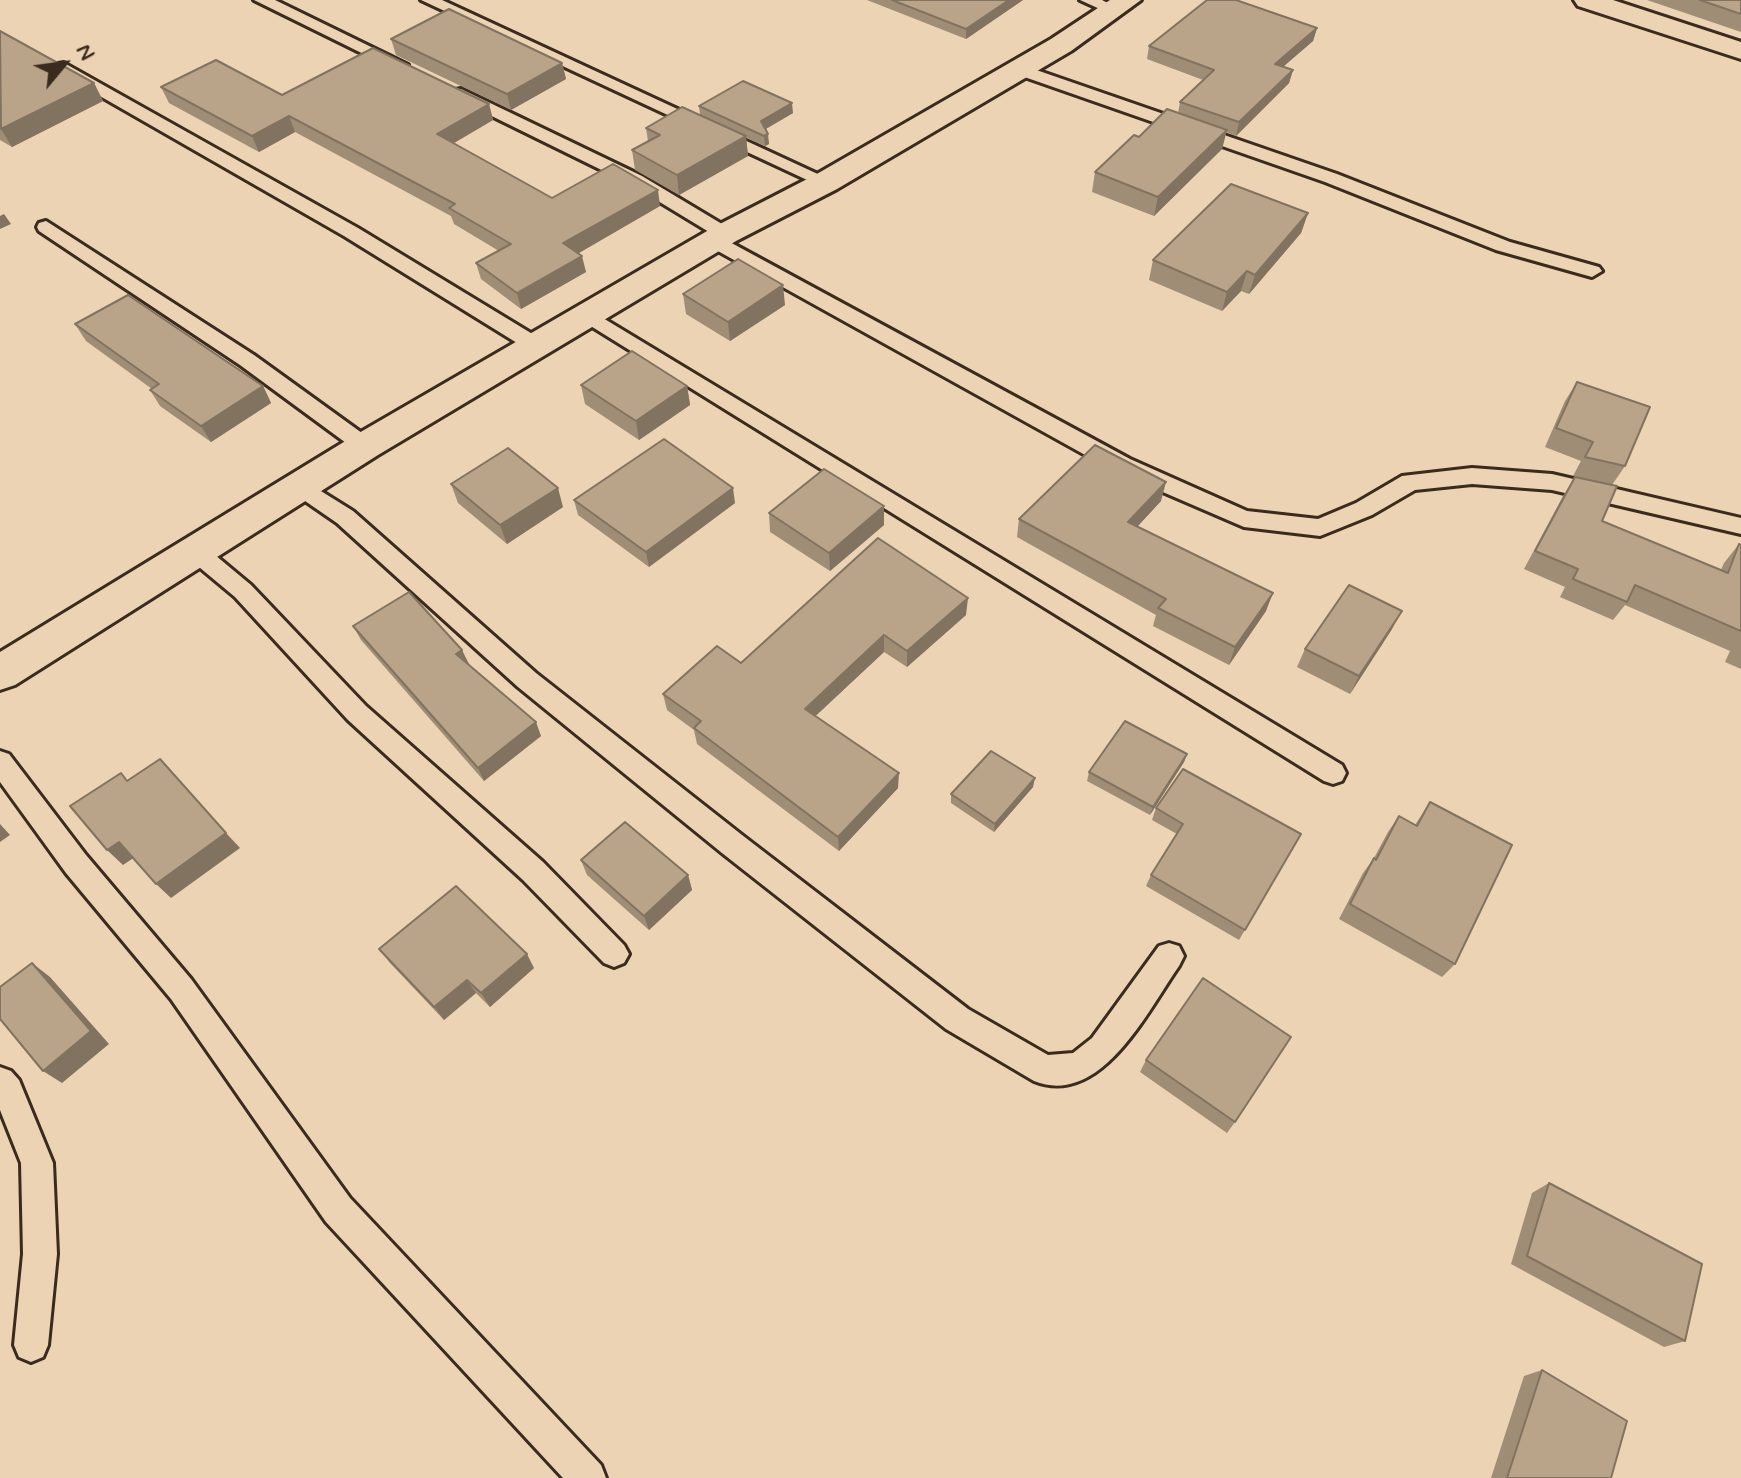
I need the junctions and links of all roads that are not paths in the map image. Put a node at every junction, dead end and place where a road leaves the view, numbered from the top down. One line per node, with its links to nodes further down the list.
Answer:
1 (262, 0): 8 (lane)
2 (429, 0): 10 (lane)
3 (1587, 0): 5 (street)
4 (1109, 3): 7 (street)
5 (1741, 51)
6 (41, 55): 15 (lane)
7 (1019, 69): 10 (street); 13 (lane)
8 (414, 71)
9 (442, 85): 12 (lane)
10 (826, 182): 12 (street)
11 (46, 227): 16 (lane)
12 (720, 238): 14 (street); 18 (lane)
13 (1592, 271)
14 (588, 315): 15 (street); 22 (lane)
15 (537, 346): 16 (street)
16 (365, 446): 17 (street)
17 (300, 486): 19 (street); 24 (lane)
18 (1741, 526)
19 (195, 551): 20 (street); 23 (lane)
20 (0, 673)
21 (0, 762): 27 (lane)
22 (1333, 773)
23 (614, 954)
24 (1169, 956)
25 (0, 1082): 26 (lane)
26 (31, 1345)
27 (588, 1478)

